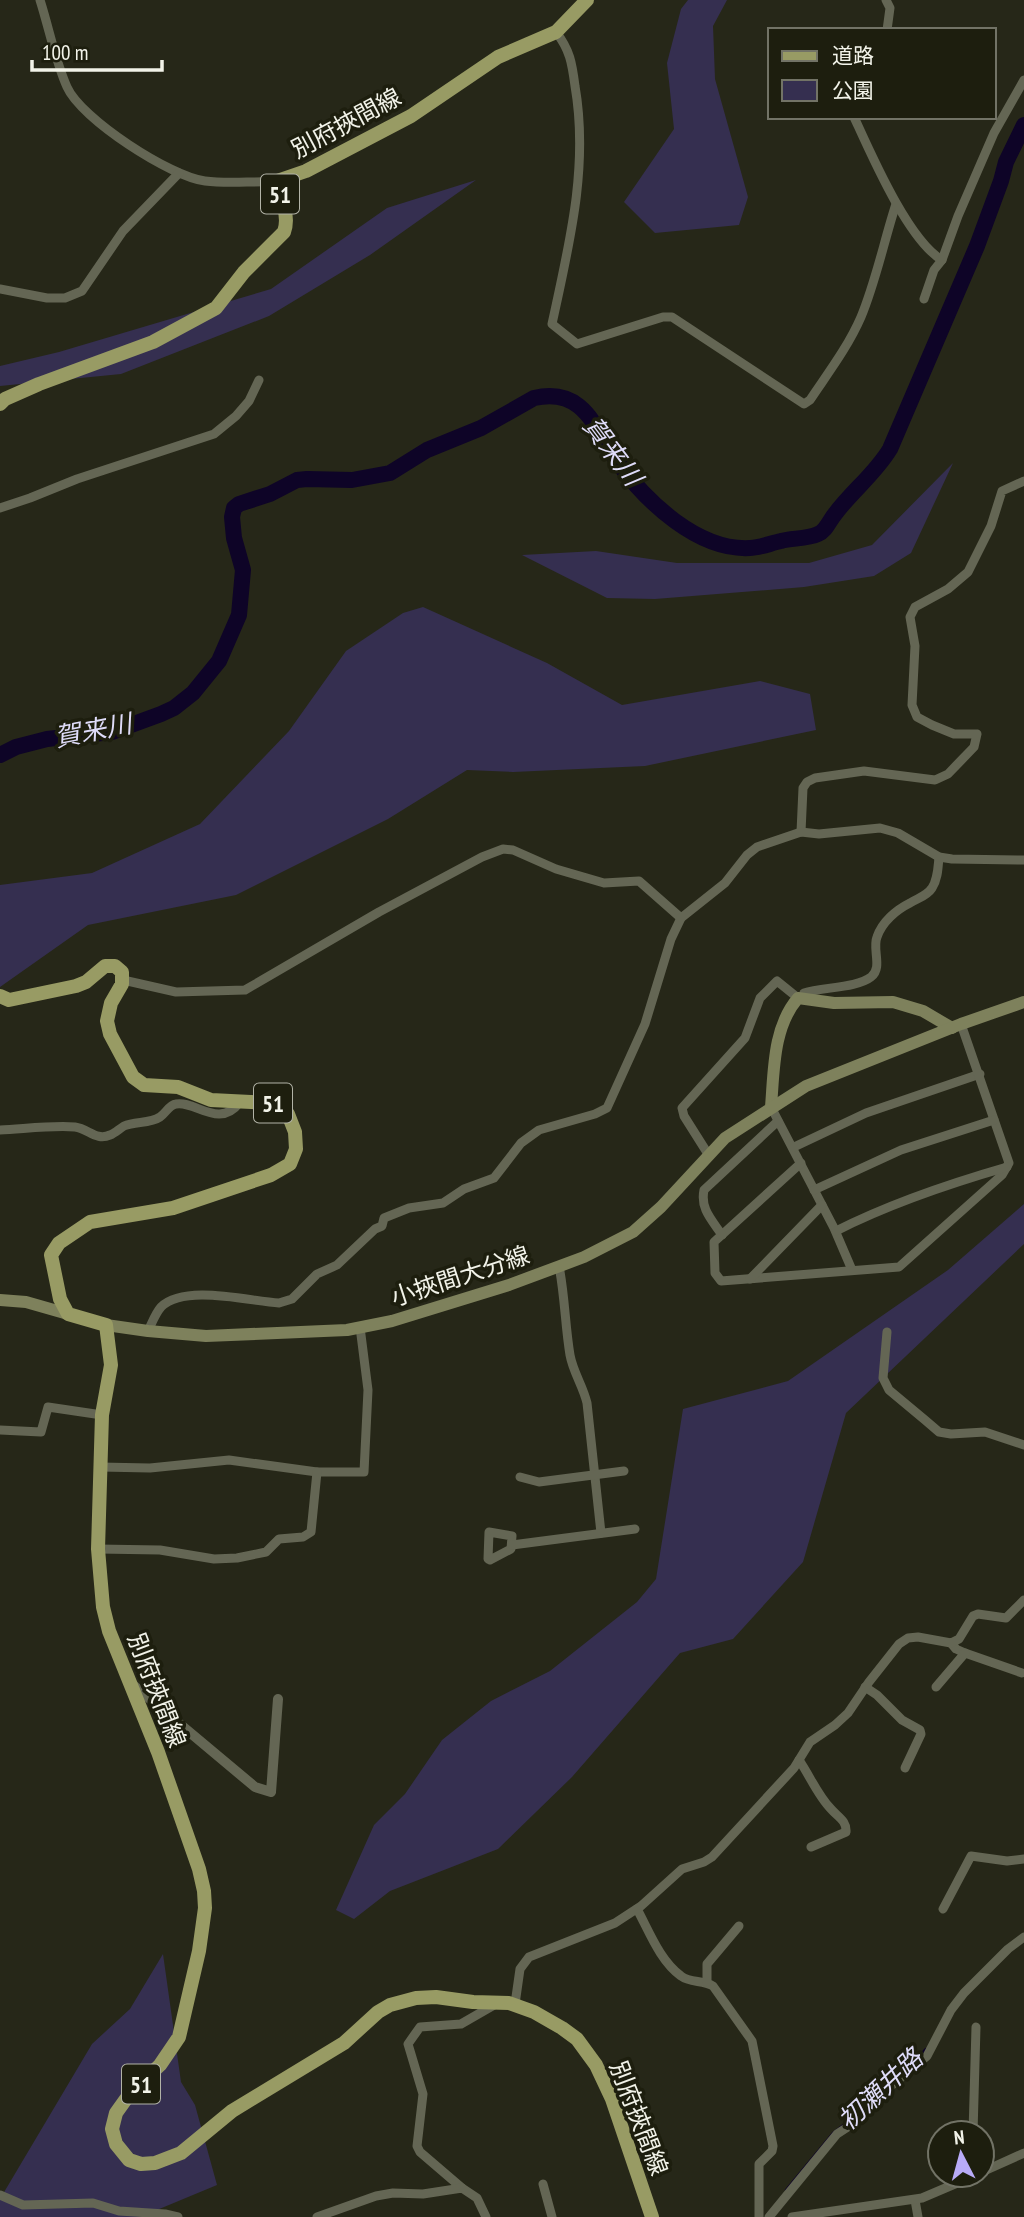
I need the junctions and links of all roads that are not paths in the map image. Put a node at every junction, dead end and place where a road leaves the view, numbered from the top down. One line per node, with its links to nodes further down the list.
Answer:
1 (40, 0): 8 (street)
2 (587, 0): 5 (main road, 別府挾間線 / 51)
3 (886, 0): 4 (street)
4 (887, 28)
5 (556, 32): 9 (main road, 別府挾間線 / 51); 10 (street)
6 (1024, 80): 11 (street)
7 (854, 119): 10 (street)
8 (179, 173): 9 (street); 12 (street)
9 (274, 182): 15 (main road, 別府挾間線 / 51)
10 (896, 204): 11 (street)
11 (942, 260): 13 (street)
12 (0, 289)
13 (924, 299)
14 (260, 380): 17 (street)
15 (0, 404)
16 (1024, 481): 18 (street)
17 (0, 508)
18 (801, 832): 19 (street); 21 (street)
19 (939, 857): 20 (street); 24 (street)
20 (1024, 860)
21 (681, 918): 22 (street); 48 (street)
22 (123, 980): 23 (main road); 28 (main road, 51)
23 (0, 996)
24 (801, 997): 26 (main road); 29 (main road); 34 (street)
25 (1024, 1002): 26 (main road, 小挾間大分線)
26 (956, 1026): 27 (street); 29 (main road, 小挾間大分線)
27 (980, 1074): 30 (street); 33 (street)
28 (240, 1102): 32 (street); 45 (main road, 51)
29 (771, 1107): 31 (street); 34 (main road, 小挾間大分線)
30 (994, 1120): 36 (street); 37 (street)
31 (778, 1121): 33 (street); 40 (street)
32 (0, 1130)
33 (794, 1147): 35 (street)
34 (708, 1154): 41 (main road, 小挾間大分線)
35 (802, 1163): 37 (street); 40 (street)
36 (1007, 1167): 39 (street); 42 (street)
37 (814, 1190): 38 (street)
38 (822, 1205): 39 (street); 43 (street)
39 (836, 1231): 42 (street)
40 (722, 1235): 43 (street)
41 (559, 1266): 47 (main road, 小挾間大分線); 56 (street)
42 (852, 1270): 43 (street)
43 (750, 1279)
44 (0, 1300): 45 (main road)
45 (68, 1314): 46 (main road)
46 (106, 1325): 48 (main road, 小挾間大分線); 50 (main road, 別府挾間線 / 51)
47 (360, 1327): 48 (main road, 小挾間大分線); 55 (street)
48 (148, 1331)
49 (887, 1332): 52 (street)
50 (102, 1415): 51 (street); 53 (main road, 別府挾間線 / 51)
51 (0, 1430)
52 (1023, 1441)
53 (100, 1467): 55 (street); 61 (main road, 別府挾間線 / 51)
54 (624, 1471): 56 (street)
55 (317, 1472): 61 (street)
56 (595, 1474): 57 (street); 59 (street)
57 (520, 1477)
58 (635, 1529): 59 (street)
59 (601, 1533): 60 (street)
60 (512, 1545)
61 (98, 1549): 66 (main road, 別府挾間線 / 51)
62 (1024, 1600): 63 (street)
63 (951, 1643): 64 (street); 67 (street)
64 (965, 1653): 65 (street); 68 (street)
65 (1022, 1673)
66 (129, 1681): 69 (street); 79 (main road, 別府挾間線 / 51)
67 (865, 1687): 70 (street); 71 (street)
68 (936, 1687)
69 (278, 1699)
70 (799, 1760): 72 (street); 74 (street)
71 (905, 1768)
72 (811, 1847)
73 (1024, 1859): 75 (street)
74 (637, 1909): 78 (street); 80 (street)
75 (943, 1909)
76 (738, 1926): 78 (street)
77 (1024, 1937): 96 (street)
78 (707, 1982): 95 (street)
79 (498, 2002): 80 (main road, 別府挾間線 / 51); 86 (street)
80 (515, 2004): 94 (main road, 別府挾間線 / 51)
81 (976, 2027): 82 (street)
82 (973, 2119)
83 (1024, 2153): 84 (street)
84 (996, 2165)
85 (543, 2184): 93 (street)
86 (462, 2188): 91 (street); 92 (street)
87 (945, 2189): 89 (street)
88 (0, 2195): 90 (street)
89 (915, 2200): 97 (street); 98 (street)
90 (178, 2217)
91 (317, 2217)
92 (486, 2217)
93 (552, 2217)
94 (652, 2217)
95 (760, 2217)
96 (769, 2217)
97 (792, 2217)
98 (918, 2217)

